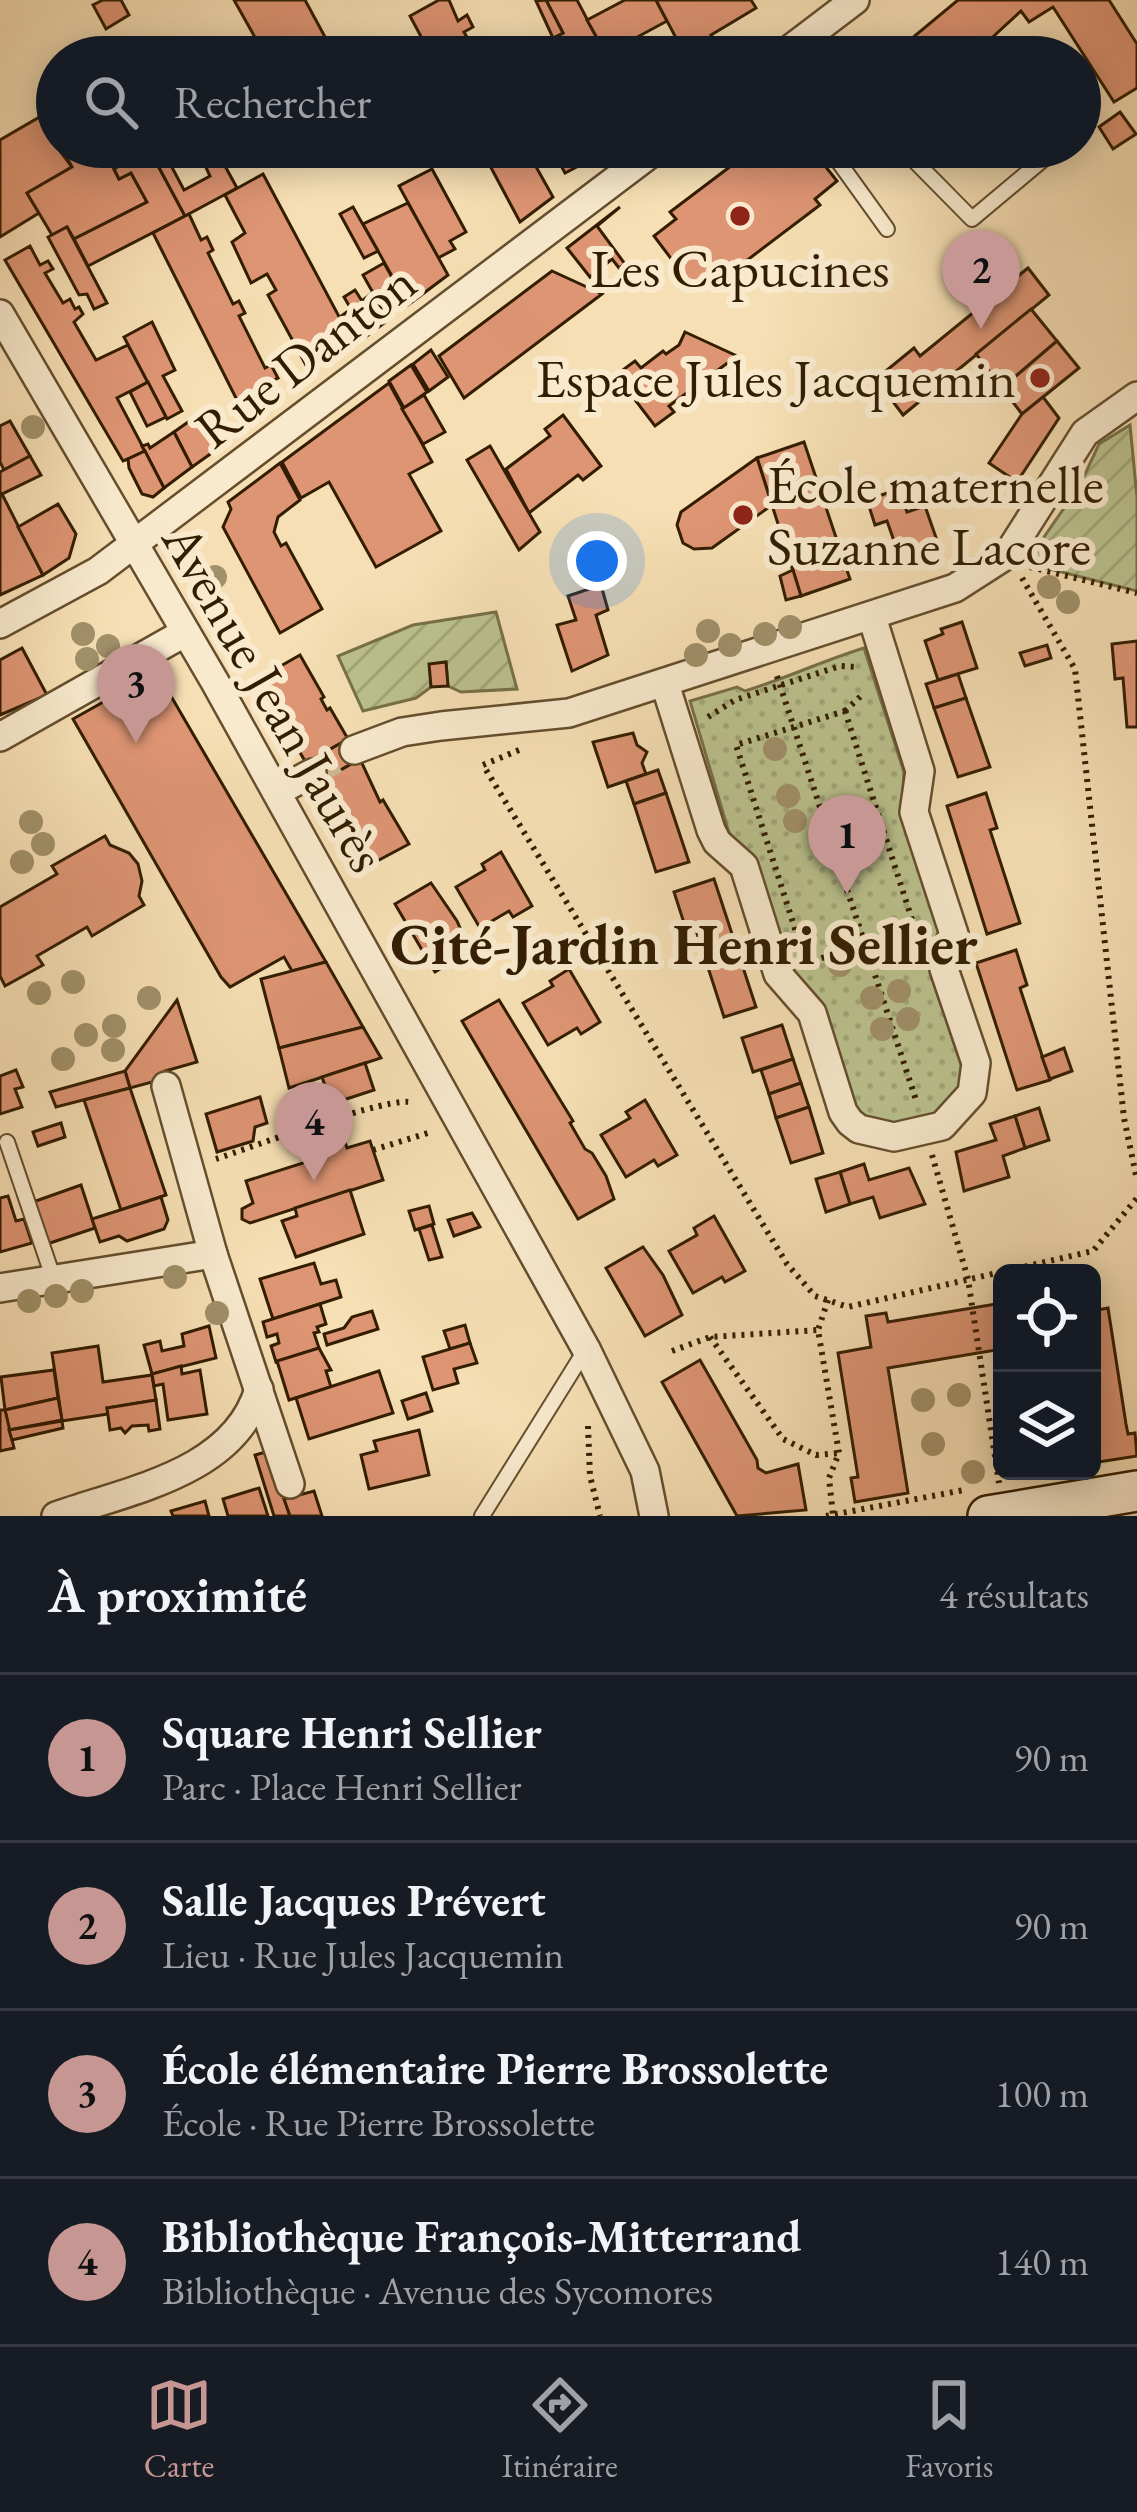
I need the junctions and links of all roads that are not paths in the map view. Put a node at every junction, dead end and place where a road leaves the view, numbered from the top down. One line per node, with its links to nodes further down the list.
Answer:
1 (852, 1): 2 (street)
2 (807, 36)
3 (631, 168): 10 (street, Rue Danton)
4 (843, 168): 7 (lane)
5 (922, 168): 6 (lane)
6 (1033, 168)
7 (887, 229)
8 (0, 314): 10 (street, Avenue Jean Jaurès)
9 (1137, 396): 11 (street)
10 (132, 545): 12 (street, Rue Danton); 13 (street, Avenue Jean Jaurès)
11 (872, 617): 14 (street); 14 (street)
12 (0, 624)
13 (184, 633): 15 (street); 18 (street, Avenue Jean Jaurès)
14 (664, 684): 16 (street)
15 (0, 737)
16 (354, 749)
17 (312, 773): 18 (street)
18 (277, 792): 24 (street, Avenue Jean Jaurès)
19 (166, 1086): 21 (street)
20 (8, 1142): 22 (lane)
21 (213, 1254): 22 (street); 25 (street)
22 (54, 1280): 23 (street)
23 (0, 1288)
24 (581, 1356): 29 (lane); 30 (street, Avenue Jean Jaurès)
25 (259, 1389): 26 (street); 28 (street)
26 (290, 1484)
27 (1137, 1491): 31 (street)
28 (56, 1516)
29 (482, 1516)
30 (654, 1516)
31 (988, 1516)

